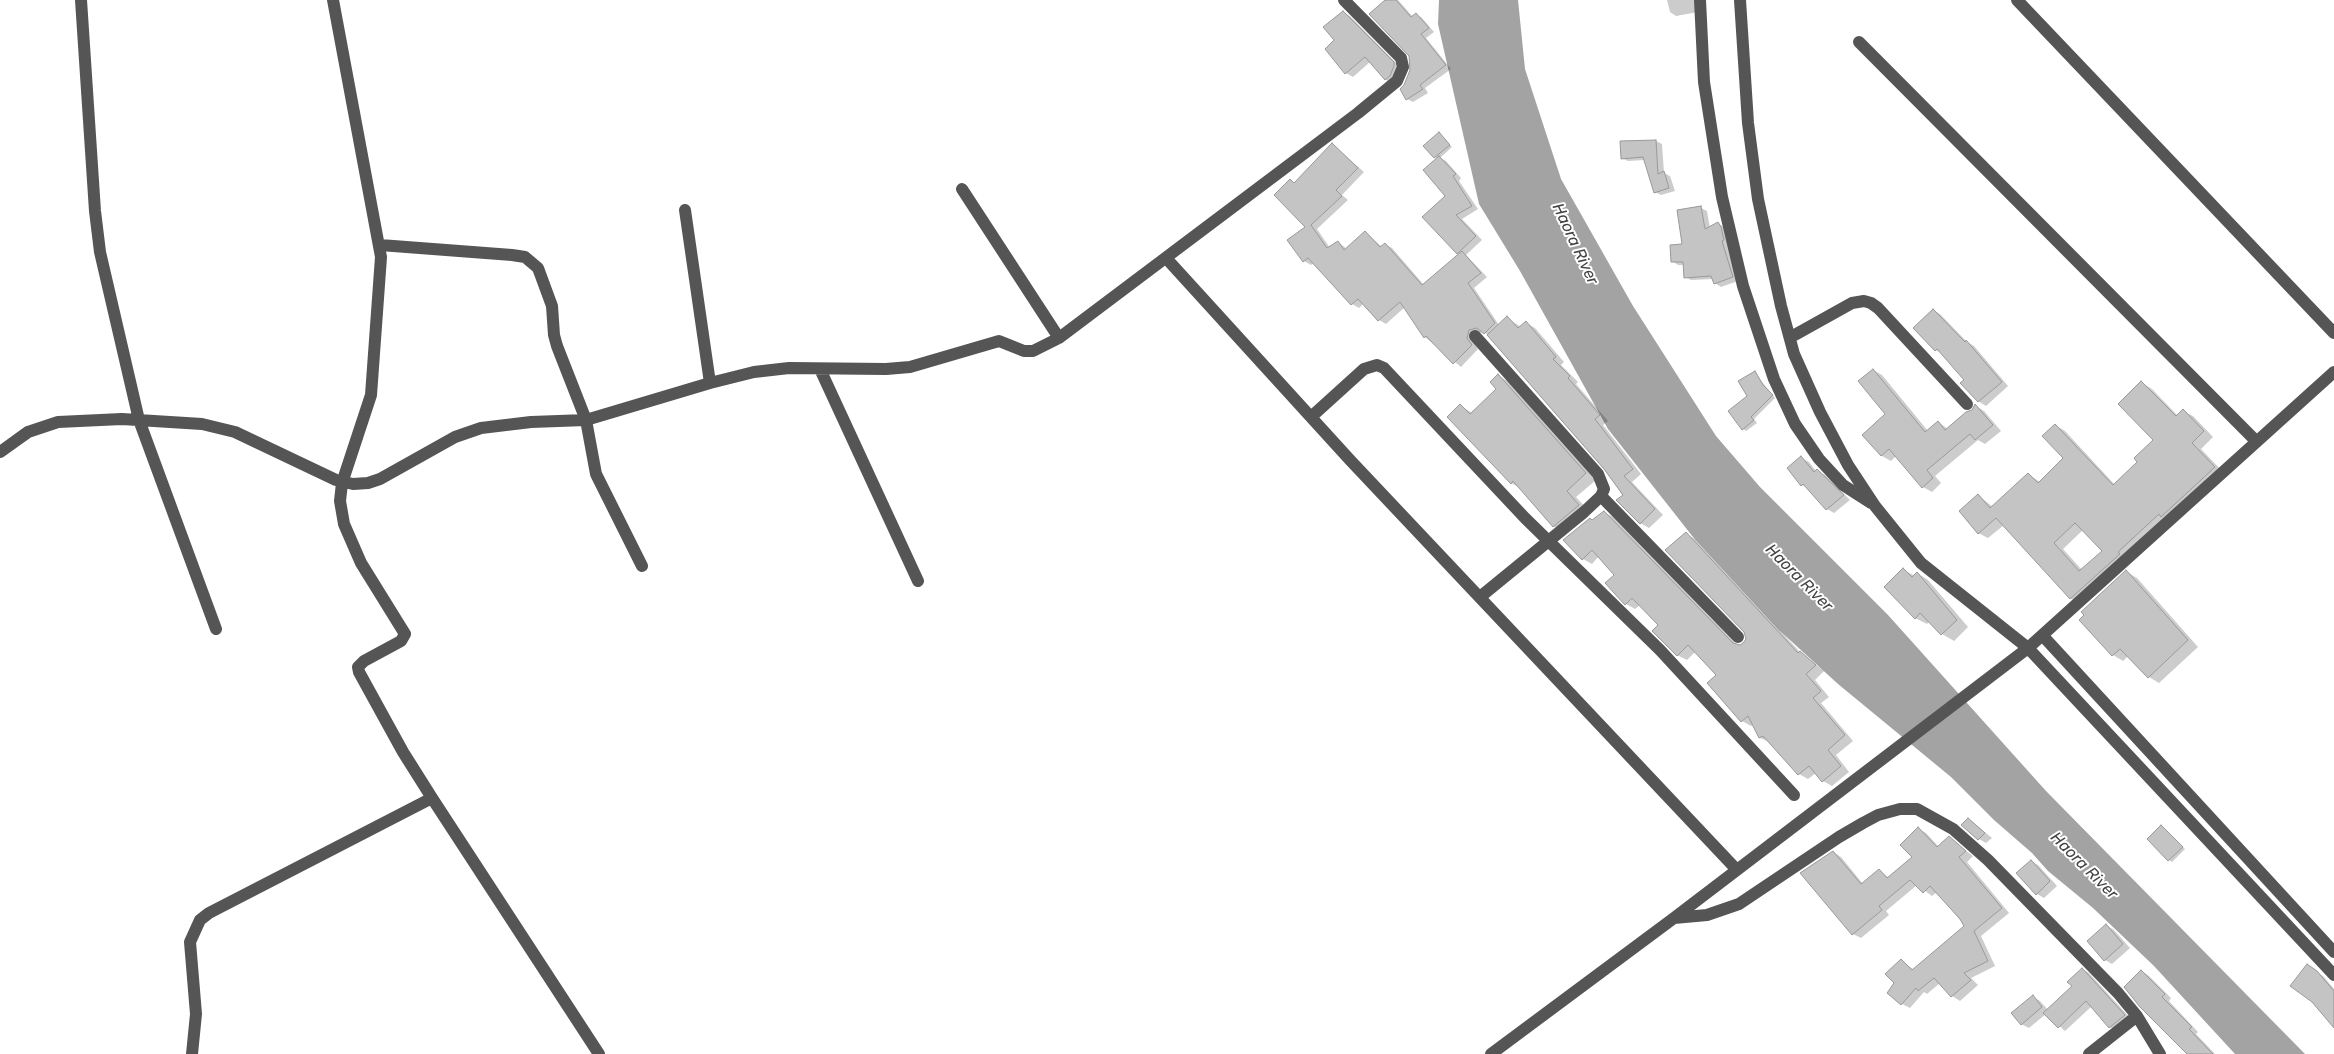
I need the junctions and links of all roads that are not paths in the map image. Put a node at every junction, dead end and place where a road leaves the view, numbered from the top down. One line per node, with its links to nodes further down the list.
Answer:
1 (81, 0): 21 (street)
2 (333, 0): 10 (street)
3 (1344, 0): 11 (street)
4 (1700, 0): 27 (street)
5 (2017, 0): 12 (street)
6 (1741, 1): 14 (street)
7 (1860, 42): 23 (street)
8 (962, 189): 15 (street)
9 (685, 210): 18 (street)
10 (380, 245): 22 (street); 25 (street)
11 (1166, 258): 15 (street); 20 (street)
12 (2334, 333)
13 (1475, 336): 26 (street)
14 (1791, 337): 19 (street); 27 (street)
15 (1059, 338): 16 (street)
16 (820, 369): 18 (street); 30 (street)
17 (2334, 372): 23 (street)
18 (710, 383): 22 (street)
19 (1967, 404)
20 (1310, 416): 28 (street); 31 (street)
21 (139, 420): 24 (street); 25 (street); 32 (street)
22 (586, 420): 25 (street); 29 (street)
23 (2256, 441): 33 (street)
24 (0, 452)
25 (342, 482): 37 (street)
26 (1601, 496): 28 (street); 34 (street)
27 (1875, 506): 35 (street)
28 (1549, 541): 31 (street); 36 (street)
29 (642, 566)
30 (918, 581)
31 (1480, 597): 38 (street)
32 (216, 629)
33 (2043, 636): 35 (street); 40 (street)
34 (1738, 637)
35 (2028, 648): 38 (street); 41 (street)
36 (1794, 794)
37 (432, 798): 43 (street); 44 (street)
38 (1736, 870): 39 (street)
39 (1674, 918): 42 (street); 45 (street)
40 (2334, 952)
41 (2334, 975)
42 (2137, 1016): 46 (street); 47 (street)
43 (192, 1054)
44 (600, 1054)
45 (1491, 1054)
46 (2089, 1054)
47 (2160, 1054)

